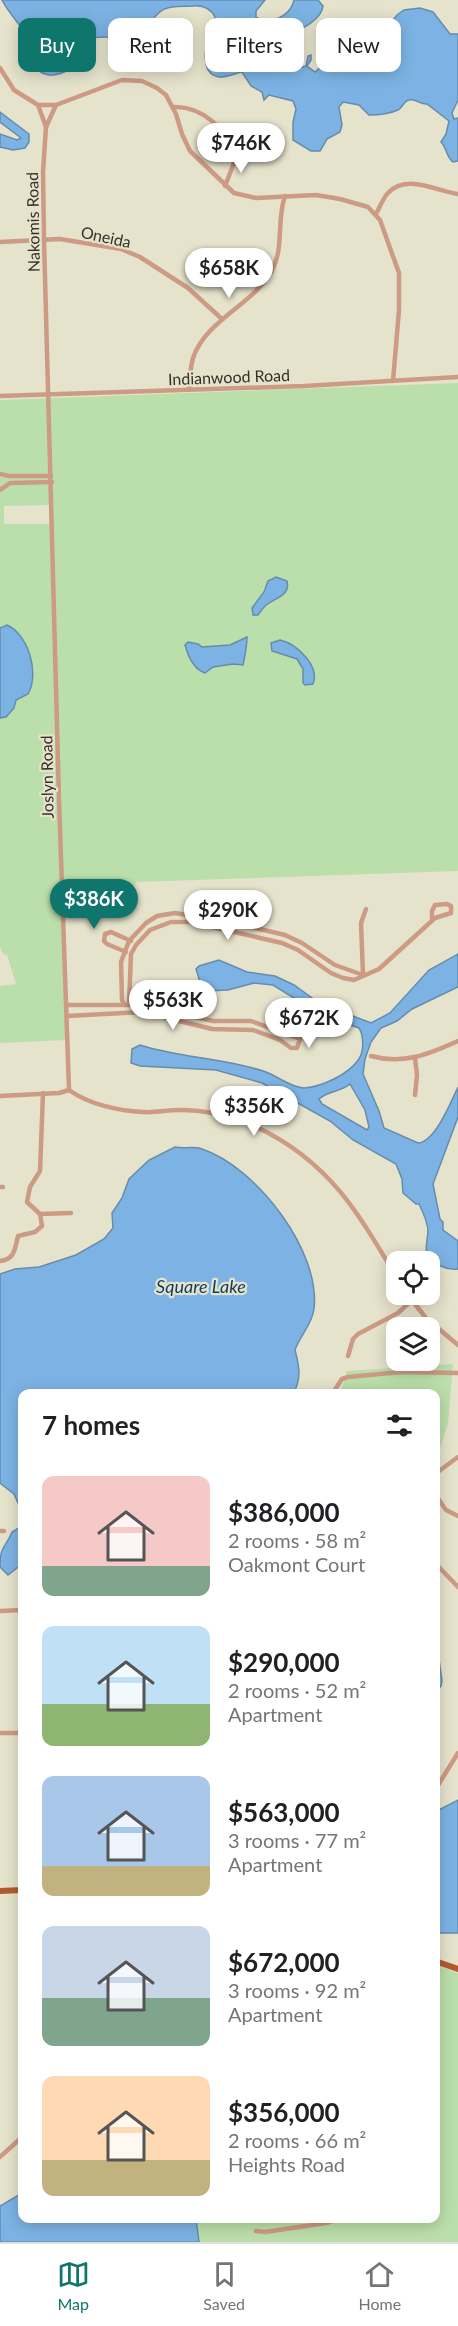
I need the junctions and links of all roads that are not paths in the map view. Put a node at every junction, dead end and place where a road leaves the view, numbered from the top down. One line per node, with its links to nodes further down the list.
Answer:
1 (0, 68): 2 (street)
2 (38, 105): 3 (street); 5 (street, Nakomis Road)
3 (56, 105): 4 (street); 5 (street)
4 (174, 107): 6 (street); 6 (street)
5 (46, 127): 12 (street, Nakomis Road)
6 (225, 186): 9 (street)
7 (458, 194): 11 (street)
8 (285, 196): 9 (street); 10 (street); 11 (street)
9 (273, 197): 10 (street)
10 (281, 205): 14 (street)
11 (376, 214): 16 (street)
12 (44, 240): 13 (street, Oneida); 14 (street, Oneida); 18 (street, Nakomis Road)
13 (0, 242)
14 (222, 319): 17 (street)
15 (458, 377): 16 (street, Indianwood Road)
16 (393, 381): 17 (street, Indianwood Road)
17 (189, 390): 18 (street, Indianwood Road)
18 (49, 394): 19 (street, Indianwood Road); 21 (street, Joslyn Road)
19 (0, 396)
20 (0, 474): 21 (street)
21 (51, 476): 22 (street, Joslyn Road)
22 (52, 482): 23 (street); 32 (street, Joslyn Road)
23 (0, 490)
24 (366, 909): 30 (street)
25 (432, 921): 25 (street); 30 (street)
26 (129, 940): 27 (street); 28 (street); 28 (street); 30 (street)
27 (136, 945): 29 (street); 30 (street)
28 (124, 951): 29 (street); 31 (street)
29 (131, 954): 31 (street)
30 (363, 975)
31 (126, 1004): 32 (street); 33 (street); 35 (street)
32 (67, 1005): 34 (street, Joslyn Road)
33 (126, 1012): 34 (street); 36 (street)
34 (67, 1016): 40 (street, Joslyn Road)
35 (284, 1033): 36 (street); 36 (street)
36 (280, 1040)
37 (458, 1041): 39 (street)
38 (371, 1056): 39 (street)
39 (415, 1058): 42 (street)
40 (69, 1090): 41 (street); 46 (street)
41 (43, 1093): 43 (street); 45 (street)
42 (415, 1095)
43 (0, 1096)
44 (71, 1213): 45 (street)
45 (40, 1214): 47 (street)
46 (386, 1260)
47 (0, 1261)
48 (406, 1305): 51 (street)
49 (415, 1305): 50 (street)
50 (458, 1345)
51 (348, 1356)
52 (458, 1373): 53 (street)
53 (335, 1389)
54 (458, 1457): 55 (street)
55 (440, 1470)
56 (440, 1501): 57 (street)
57 (458, 1516)
58 (440, 1568): 59 (street)
59 (458, 1587)
60 (18, 1610): 61 (street)
61 (0, 1611)
62 (0, 1733): 63 (street)
63 (18, 1733)
64 (458, 1753): 65 (street)
65 (440, 1782)
66 (18, 1890): 67 (main road)
67 (0, 1891)
68 (440, 1963): 69 (main road)
69 (458, 1969)
70 (18, 2141): 71 (street)
71 (0, 2157)
72 (326, 2223): 73 (street)
73 (256, 2231)

